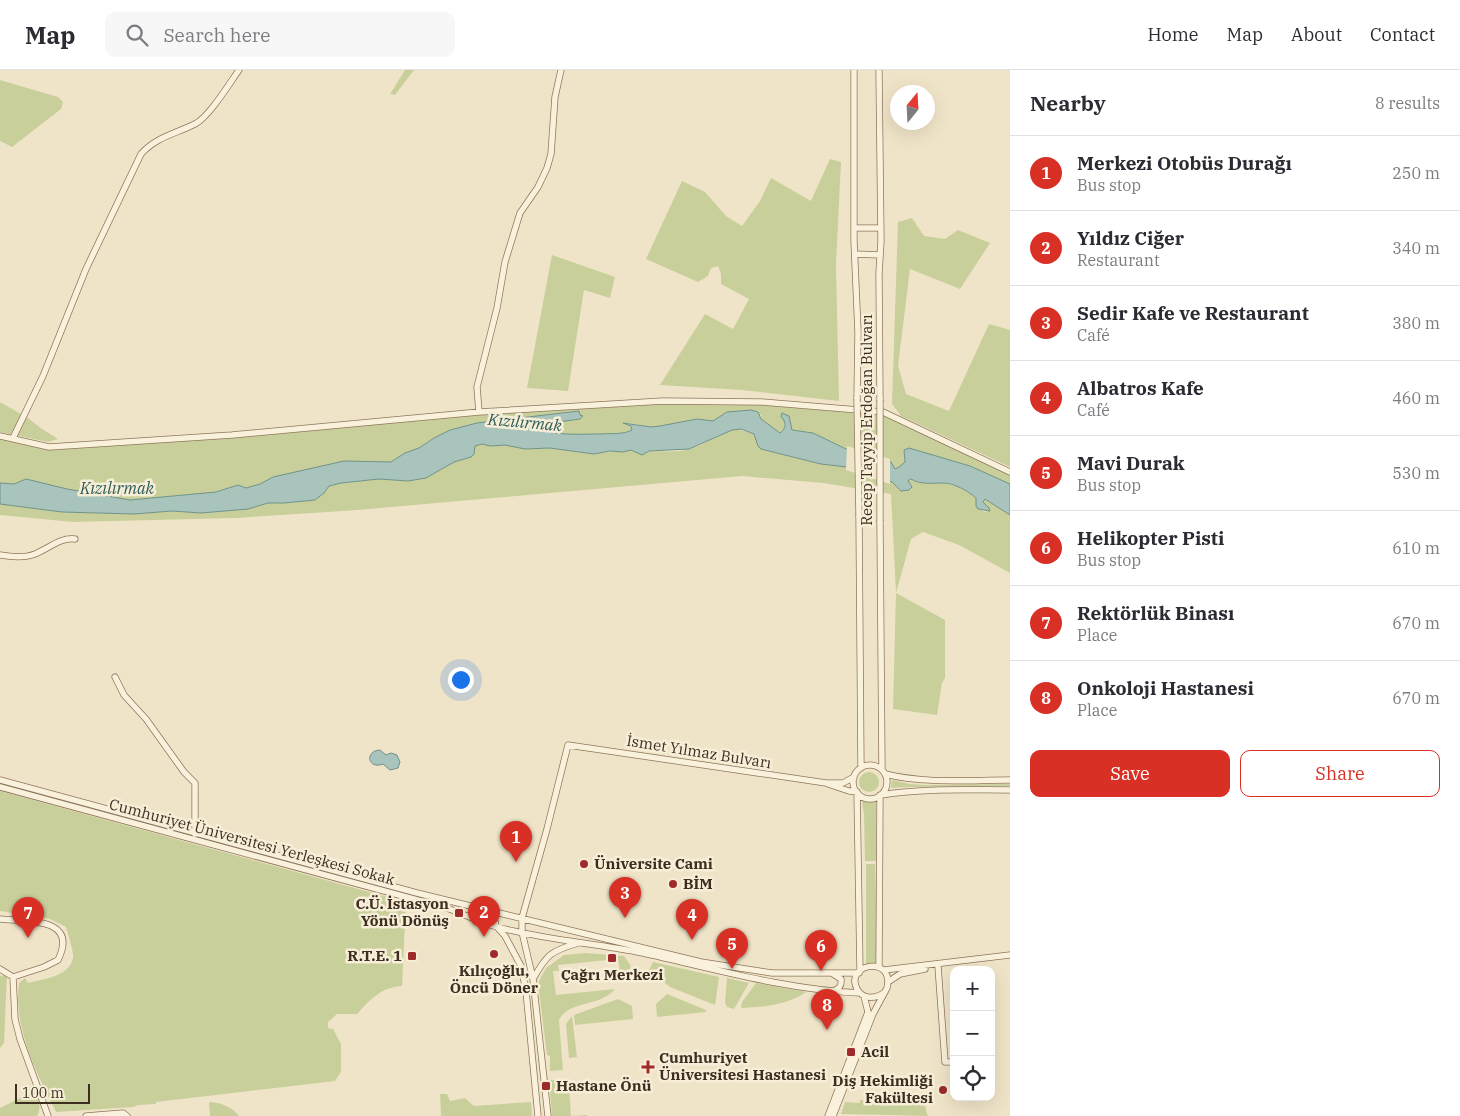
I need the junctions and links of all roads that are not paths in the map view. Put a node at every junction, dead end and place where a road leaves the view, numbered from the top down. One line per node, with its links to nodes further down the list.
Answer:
1 (239, 70): 11 (street)
2 (561, 70): 9 (street)
3 (854, 70): 5 (street, Recep Tayyip Erdoğan Bulvarı)
4 (880, 70): 6 (street, Recep Tayyip Erdoğan Bulvarı)
5 (855, 228): 6 (street); 7 (street, Recep Tayyip Erdoğan Bulvarı)
6 (881, 228): 8 (street, Recep Tayyip Erdoğan Bulvarı)
7 (856, 254): 8 (street); 16 (street, Recep Tayyip Erdoğan Bulvarı, bridge)
8 (880, 255): 17 (street, Recep Tayyip Erdoğan Bulvarı, bridge)
9 (480, 412): 11 (street); 12 (street)
10 (0, 436): 11 (street)
11 (13, 438)
12 (1010, 472)
13 (75, 539): 14 (street)
14 (0, 555)
15 (115, 678): 26 (street)
16 (861, 768): 17 (street); 18 (street)
17 (884, 772): 20 (street); 25 (street)
18 (854, 777): 21 (street, İsmet Yılmaz Bulvarı); 24 (street)
19 (0, 780): 26 (street, Cumhuriyet Üniversitesi Yerleşkesi Sokak)
20 (1010, 780)
21 (826, 784): 24 (street, İsmet Yılmaz Bulvarı); 28 (street, İsmet Yılmaz Bulvarı)
22 (0, 786): 30 (street, Cumhuriyet Üniversitesi Yerleşkesi Sokak)
23 (1010, 790): 25 (street, İsmet Yılmaz Bulvarı)
24 (857, 792): 25 (street, İsmet Yılmaz Bulvarı); 38 (street)
25 (881, 795): 37 (street)
26 (195, 834): 27 (street, Cumhuriyet Üniversitesi Yerleşkesi Sokak)
27 (493, 912): 28 (street, Cumhuriyet Üniversitesi Yerleşkesi Sokak); 30 (street)
28 (522, 918): 31 (street); 39 (street, Cumhuriyet Üniversitesi Yerleşkesi Sokak)
29 (0, 919): 40 (street)
30 (496, 926): 31 (street, Cumhuriyet Üniversitesi Yerleşkesi Sokak); 51 (street)
31 (522, 932): 32 (street, Cumhuriyet Üniversitesi Yerleşkesi Sokak); 41 (street)
32 (582, 942): 41 (street); 43 (street, Cumhuriyet Üniversitesi Yerleşkesi Sokak)
33 (1010, 955): 34 (street, Cumhuriyet Üniversitesi Yerleşkesi Sokak)
34 (951, 962): 35 (street, Cumhuriyet Üniversitesi Yerleşkesi Sokak); 37 (street, Cumhuriyet Üniversitesi Yerleşkesi Sokak)
35 (938, 966): 42 (street, Cumhuriyet Üniversitesi Yerleşkesi Sokak); 46 (street)
36 (0, 969): 40 (street)
37 (881, 969): 38 (street, Cumhuriyet Üniversitesi Yerleşkesi Sokak); 42 (street)
38 (859, 972): 39 (street, Cumhuriyet Üniversitesi Yerleşkesi Sokak); 45 (street)
39 (833, 974): 43 (street)
40 (13, 977): 48 (street)
41 (533, 979): 52 (street)
42 (888, 982): 44 (street)
43 (831, 992): 45 (street, Cumhuriyet Üniversitesi Yerleşkesi Sokak)
44 (885, 992): 45 (street, Cumhuriyet Üniversitesi Yerleşkesi Sokak); 54 (street)
45 (862, 995): 53 (street)
46 (950, 1062)
47 (107, 1115): 49 (street); 50 (street)
48 (48, 1116)
49 (86, 1116)
50 (127, 1116)
51 (538, 1116)
52 (548, 1116)
53 (828, 1116)
54 (833, 1116)

